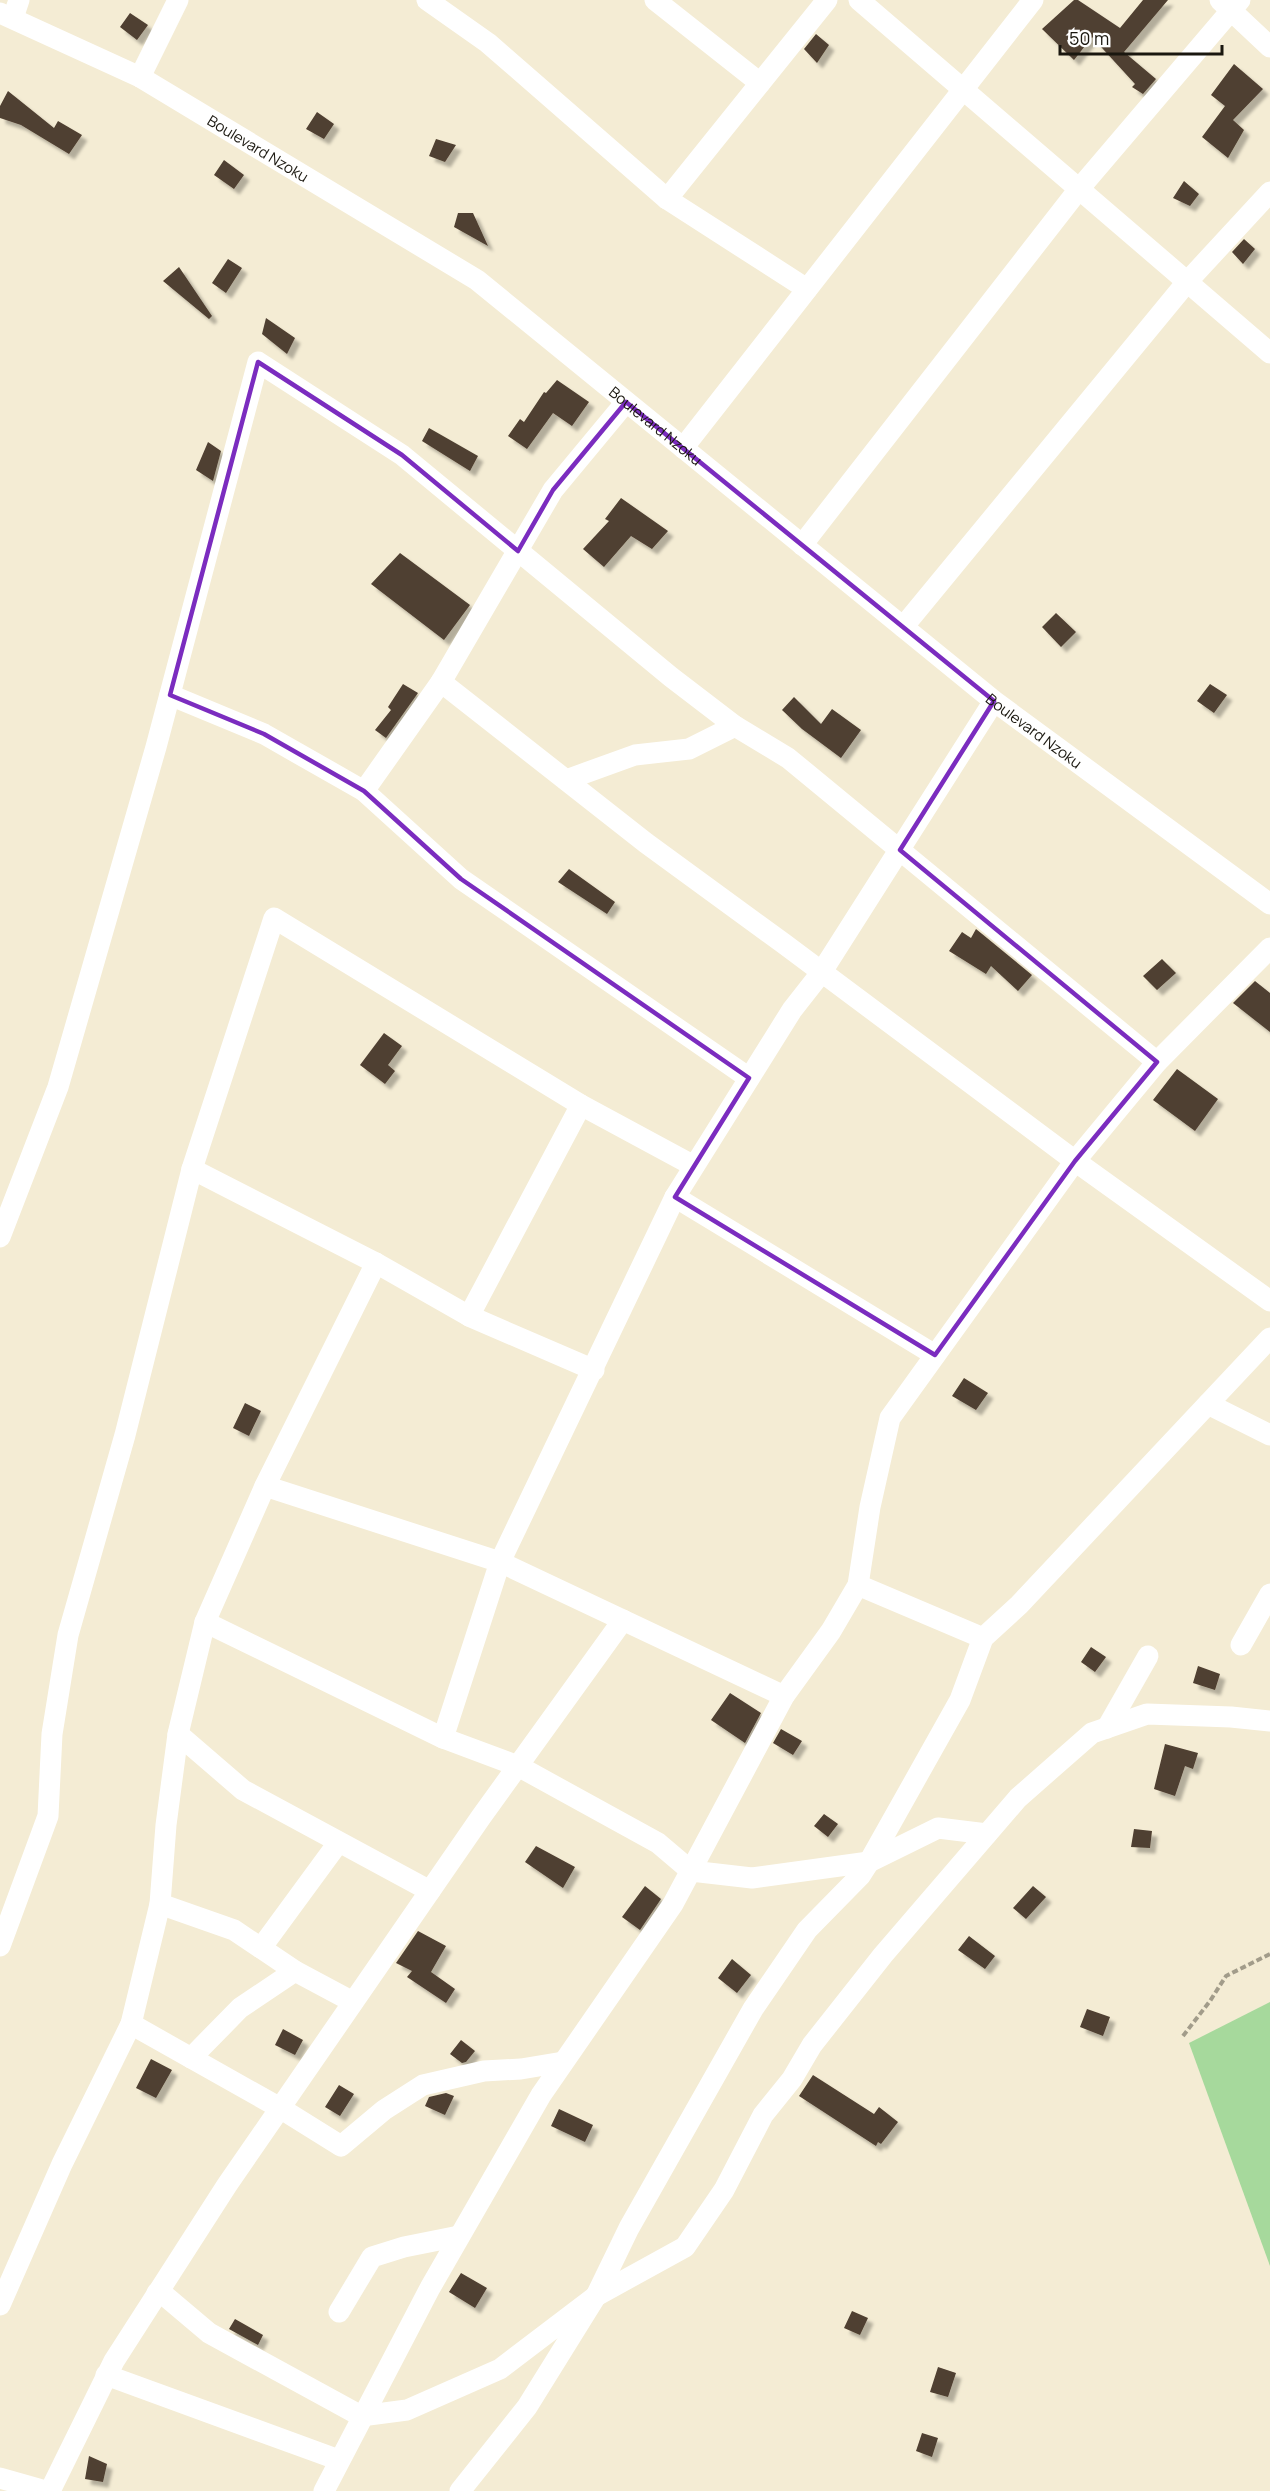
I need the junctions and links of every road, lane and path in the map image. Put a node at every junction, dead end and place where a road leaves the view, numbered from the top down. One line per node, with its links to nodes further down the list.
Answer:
1 (178, 0): 10 (street)
2 (427, 0): 15 (street)
3 (655, 0): 11 (street)
4 (827, 0): 11 (street)
5 (859, 0): 12 (street)
6 (1033, 0): 12 (street)
7 (1230, 4): 9 (street); 13 (street)
8 (11, 10): 10 (street, Boulevard Nzoku)
9 (1270, 47)
10 (140, 77): 19 (street, Boulevard Nzoku)
11 (760, 83): 15 (street)
12 (962, 89): 13 (street); 17 (street)
13 (1079, 189): 16 (street); 21 (street)
14 (1270, 192): 16 (street)
15 (667, 199): 17 (street)
16 (1187, 282): 18 (street); 23 (street)
17 (807, 288): 20 (street)
18 (1270, 353)
19 (626, 402): 20 (street, Boulevard Nzoku); 22 (street)
20 (683, 448): 21 (street, Boulevard Nzoku)
21 (802, 545): 23 (street, Boulevard Nzoku)
22 (518, 551): 24 (street); 25 (street); 27 (street)
23 (903, 627): 26 (street, Boulevard Nzoku)
24 (441, 682): 28 (street); 29 (street)
25 (170, 695): 29 (street); 41 (street)
26 (994, 701): 30 (street); 31 (street, Boulevard Nzoku)
27 (735, 726): 28 (street); 30 (street)
28 (566, 780): 33 (street)
29 (364, 791): 35 (street)
30 (900, 850): 33 (street); 34 (street)
31 (1270, 904)
32 (1270, 948): 34 (street)
33 (821, 973): 35 (street); 37 (street)
34 (1157, 1062): 37 (street)
35 (749, 1078): 38 (street)
36 (581, 1105): 38 (street); 39 (street); 44 (street)
37 (1075, 1161): 43 (street); 46 (street)
38 (694, 1166): 40 (street)
39 (192, 1169): 42 (street); 71 (street)
40 (675, 1197): 46 (street); 47 (street)
41 (0, 1237)
42 (376, 1263): 44 (street); 50 (street)
43 (1270, 1301)
44 (469, 1316): 47 (street)
45 (1270, 1338): 48 (street)
46 (935, 1355): 52 (street)
47 (594, 1370): 51 (street)
48 (1208, 1404): 49 (street); 56 (street)
49 (1270, 1435)
50 (265, 1486): 51 (street); 55 (street)
51 (500, 1562): 54 (street); 63 (street)
52 (858, 1585): 56 (street); 59 (street)
53 (1270, 1594): 57 (street)
54 (624, 1620): 59 (street); 64 (street)
55 (205, 1622): 62 (street); 63 (street)
56 (983, 1638): 67 (street)
57 (1241, 1645)
58 (1148, 1656): 61 (street)
59 (784, 1696): 68 (street)
60 (1270, 1721): 61 (street)
61 (1107, 1728): 65 (street)
62 (178, 1734): 66 (street); 70 (street)
63 (443, 1738): 64 (street)
64 (518, 1766): 68 (street); 69 (street)
65 (987, 1834): 67 (street); 83 (street)
66 (338, 1843): 69 (street); 72 (street)
67 (869, 1862): 68 (street); 83 (street)
68 (691, 1870): 79 (street)
69 (430, 1891): 75 (street)
70 (160, 1904): 72 (street); 76 (street)
71 (2, 1936)
72 (261, 1948): 74 (street)
73 (1270, 1954): 77 (path)
74 (295, 1971): 75 (street); 78 (street)
75 (353, 2002): 80 (street)
76 (131, 2024): 78 (street); 84 (street)
77 (1183, 2036)
78 (191, 2058): 80 (street)
79 (563, 2062): 80 (street); 81 (street)
80 (280, 2108): 82 (street)
81 (459, 2236): 85 (street); 87 (street)
82 (157, 2293): 86 (street); 87 (street)
83 (596, 2296): 87 (street); 92 (street)
84 (0, 2305)
85 (339, 2312)
86 (106, 2376): 88 (street); 90 (street)
87 (361, 2416): 88 (street)
88 (339, 2460): 91 (street)
89 (0, 2478): 90 (street)
90 (48, 2491)
91 (324, 2491)
92 (460, 2491)

